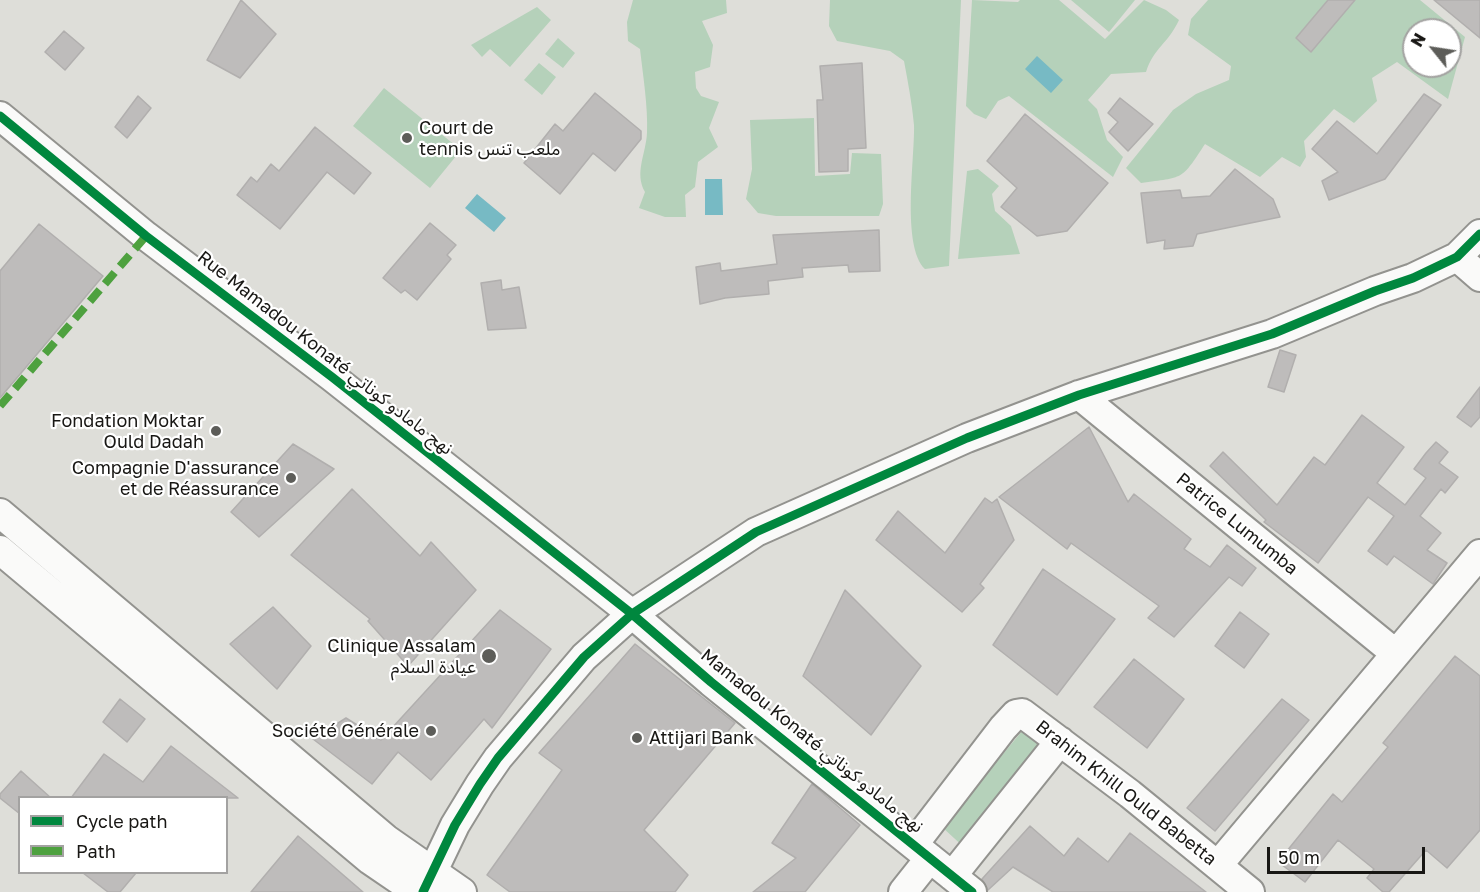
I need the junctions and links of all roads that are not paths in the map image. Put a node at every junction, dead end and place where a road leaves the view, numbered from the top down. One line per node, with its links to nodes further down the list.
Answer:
1 (0, 116): 9 (street, Rue Mamadou Konaté نهج مامادو كوناتي)
2 (1480, 234): 3 (street)
3 (1457, 257): 4 (street); 5 (street)
4 (1480, 277)
5 (1079, 395): 9 (street); 10 (street, Patrice Lumumba)
6 (0, 513): 15 (street)
7 (0, 550): 15 (street)
8 (1480, 554): 10 (street)
9 (632, 614): 12 (street, Mamadou Konaté نهج مامادو كوناتي); 15 (street)
10 (1395, 653): 13 (street)
11 (1060, 741): 12 (street, Brahim Khill Ould Babetta); 13 (street, Brahim Khill Ould Babetta); 14 (street)
12 (922, 851): 14 (street, Mamadou Konaté نهج مامادو كوناتي); 17 (street)
13 (1218, 866): 18 (street, Brahim Khill Ould Babetta)
14 (962, 884)
15 (424, 885): 16 (street)
16 (462, 892)
17 (903, 892)
18 (1250, 892)

